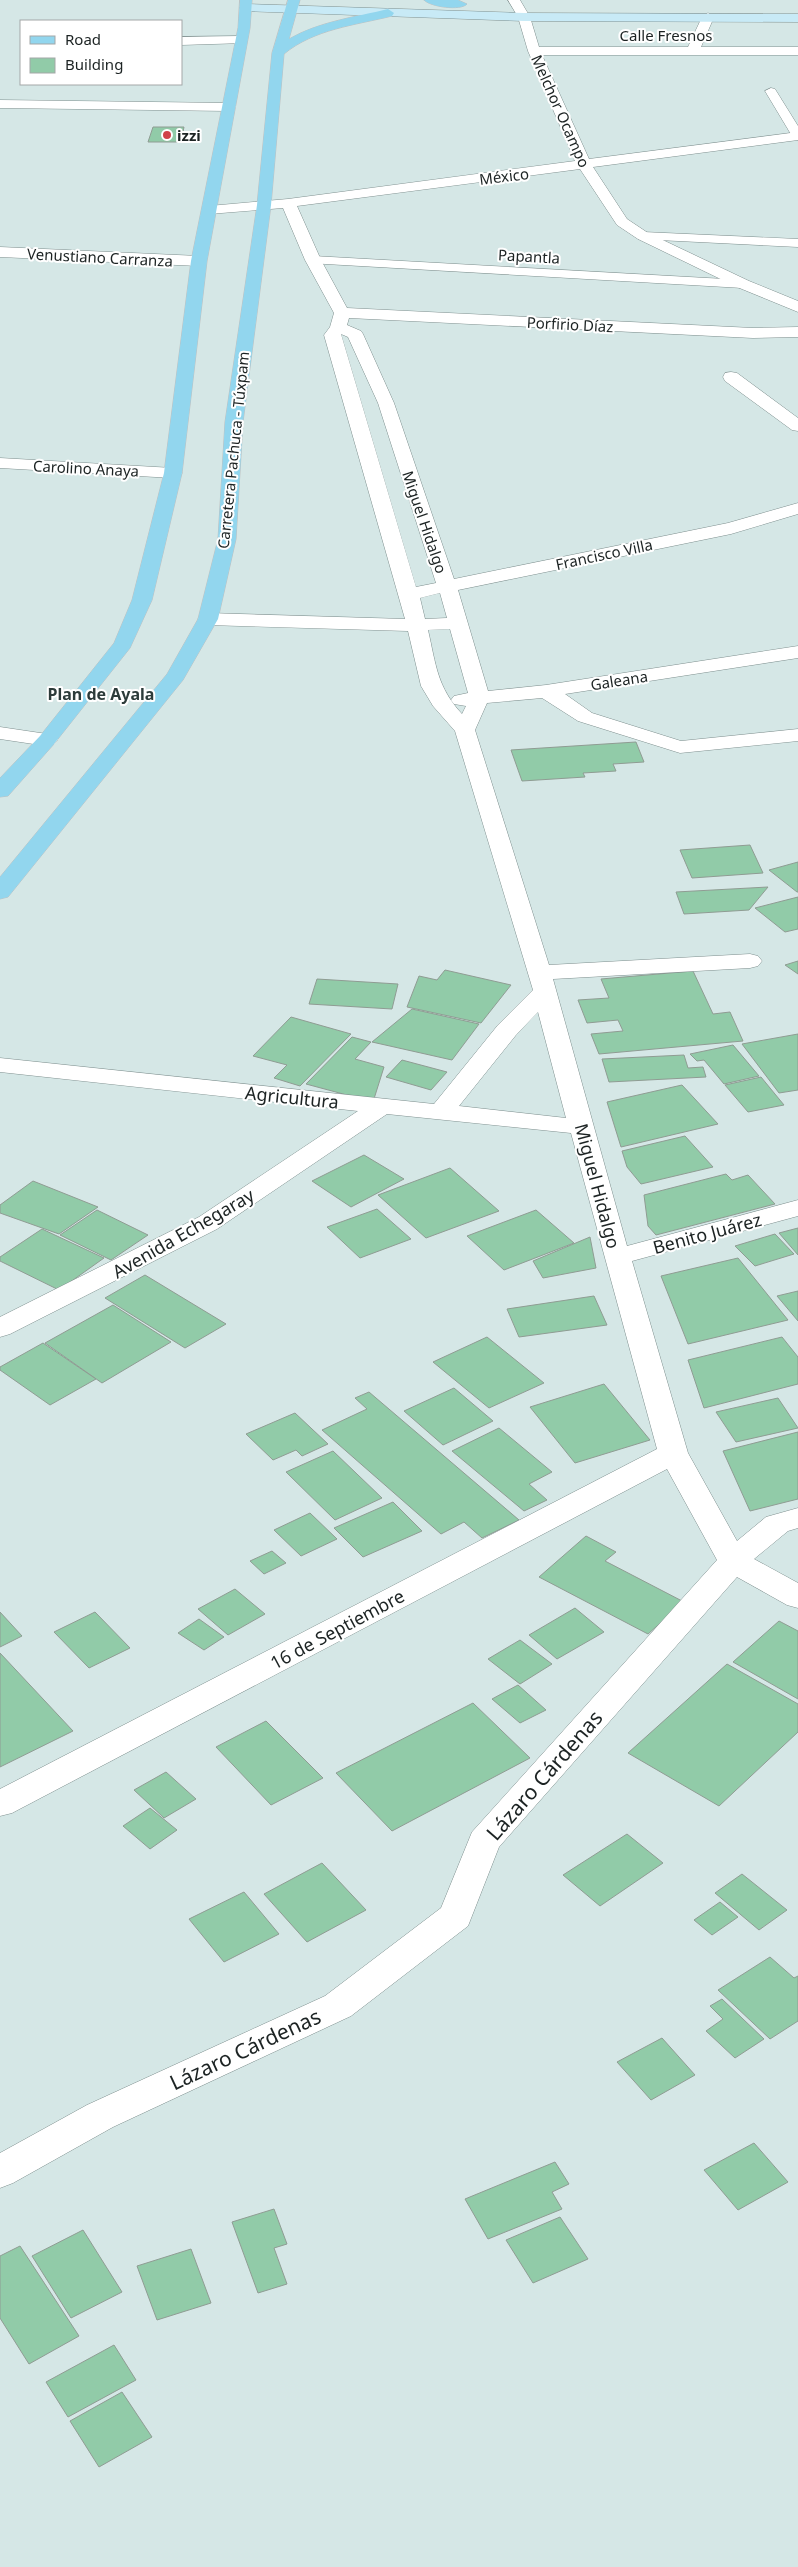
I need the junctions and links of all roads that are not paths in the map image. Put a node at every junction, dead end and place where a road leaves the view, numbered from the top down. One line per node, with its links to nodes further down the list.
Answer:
1 (430, 0): 5 (main road)
2 (514, 2): 5 (main road); 6 (main road); 8 (street, Melchor Ocampo)
3 (246, 3): 4 (main road); 11 (main road)
4 (294, 3): 5 (main road); 7 (main road); 16 (main road, Carretera Pachuca - Túxpam)
5 (462, 4)
6 (798, 7)
7 (388, 13): 8 (main road); 16 (main road)
8 (524, 17): 9 (main road); 13 (street, Melchor Ocampo)
9 (708, 18): 10 (main road); 14 (street)
10 (798, 18)
11 (241, 40): 12 (street); 19 (main road)
12 (182, 41)
13 (534, 51): 14 (street, Calle Fresnos); 21 (street, Melchor Ocampo)
14 (693, 51): 15 (street, Calle Fresnos)
15 (798, 51)
16 (278, 53): 23 (main road, Carretera Pachuca - Túxpam)
17 (771, 91): 20 (lane, México)
18 (0, 104): 19 (street)
19 (229, 107): 24 (main road)
20 (798, 136): 21 (street, México)
21 (584, 165): 22 (street, México); 25 (street, Melchor Ocampo)
22 (288, 203): 23 (street, México); 28 (street, Miguel Hidalgo)
23 (264, 205): 24 (street, México); 43 (main road, Carretera Pachuca - Túxpam)
24 (209, 210): 29 (main road)
25 (643, 236): 26 (lane); 30 (street, Melchor Ocampo)
26 (798, 243)
27 (0, 252): 29 (street, Venustiano Carranza)
28 (313, 260): 30 (lane, Papantla); 32 (street, Miguel Hidalgo)
29 (199, 261): 39 (main road)
30 (743, 284): 31 (street, Melchor Ocampo)
31 (798, 308)
32 (340, 320): 33 (street, Porfirio Díaz); 35 (street, Miguel Hidalgo); 36 (street, Miguel Hidalgo)
33 (798, 332)
34 (731, 377): 37 (street)
35 (390, 419): 36 (street); 41 (street, Miguel Hidalgo)
36 (357, 420): 42 (street, Miguel Hidalgo)
37 (798, 426)
38 (0, 463): 39 (street, Carolino Anaya)
39 (173, 473): 53 (main road)
40 (798, 508): 41 (street, Francisco Villa)
41 (447, 586): 42 (street, Francisco Villa); 44 (street, Miguel Hidalgo)
42 (408, 594): 45 (street, Miguel Hidalgo)
43 (208, 619): 45 (street); 55 (main road, Carretera Pachuca - Túxpam)
44 (458, 623): 45 (street); 48 (street, Miguel Hidalgo)
45 (416, 625): 49 (street, Miguel Hidalgo)
46 (798, 652): 47 (street, Galeana)
47 (546, 691): 48 (street, Galeana); 52 (street)
48 (479, 699): 49 (street, Galeana); 50 (street)
49 (440, 702): 50 (street, Miguel Hidalgo)
50 (465, 730): 57 (street, Miguel Hidalgo)
51 (0, 733): 53 (street)
52 (798, 735)
53 (46, 740): 54 (main road)
54 (0, 791)
55 (0, 892)
56 (750, 960): 57 (street)
57 (542, 982): 60 (street); 61 (street, Miguel Hidalgo)
58 (0, 1065): 59 (street, Agricultura)
59 (382, 1106): 60 (street, Agricultura); 64 (street, Avenida Echegaray)
60 (441, 1112): 61 (street, Agricultura)
61 (583, 1127): 63 (street, Miguel Hidalgo)
62 (798, 1208): 63 (street, Benito Juárez)
63 (617, 1258): 65 (street, Miguel Hidalgo)
64 (0, 1328)
65 (673, 1453): 67 (street, Miguel Hidalgo); 69 (street, 16 de Septiembre)
66 (798, 1518): 67 (street, Lázaro Cárdenas)
67 (733, 1561): 68 (street); 70 (street, Lázaro Cárdenas)
68 (798, 1598)
69 (0, 1804)
70 (0, 2172)

